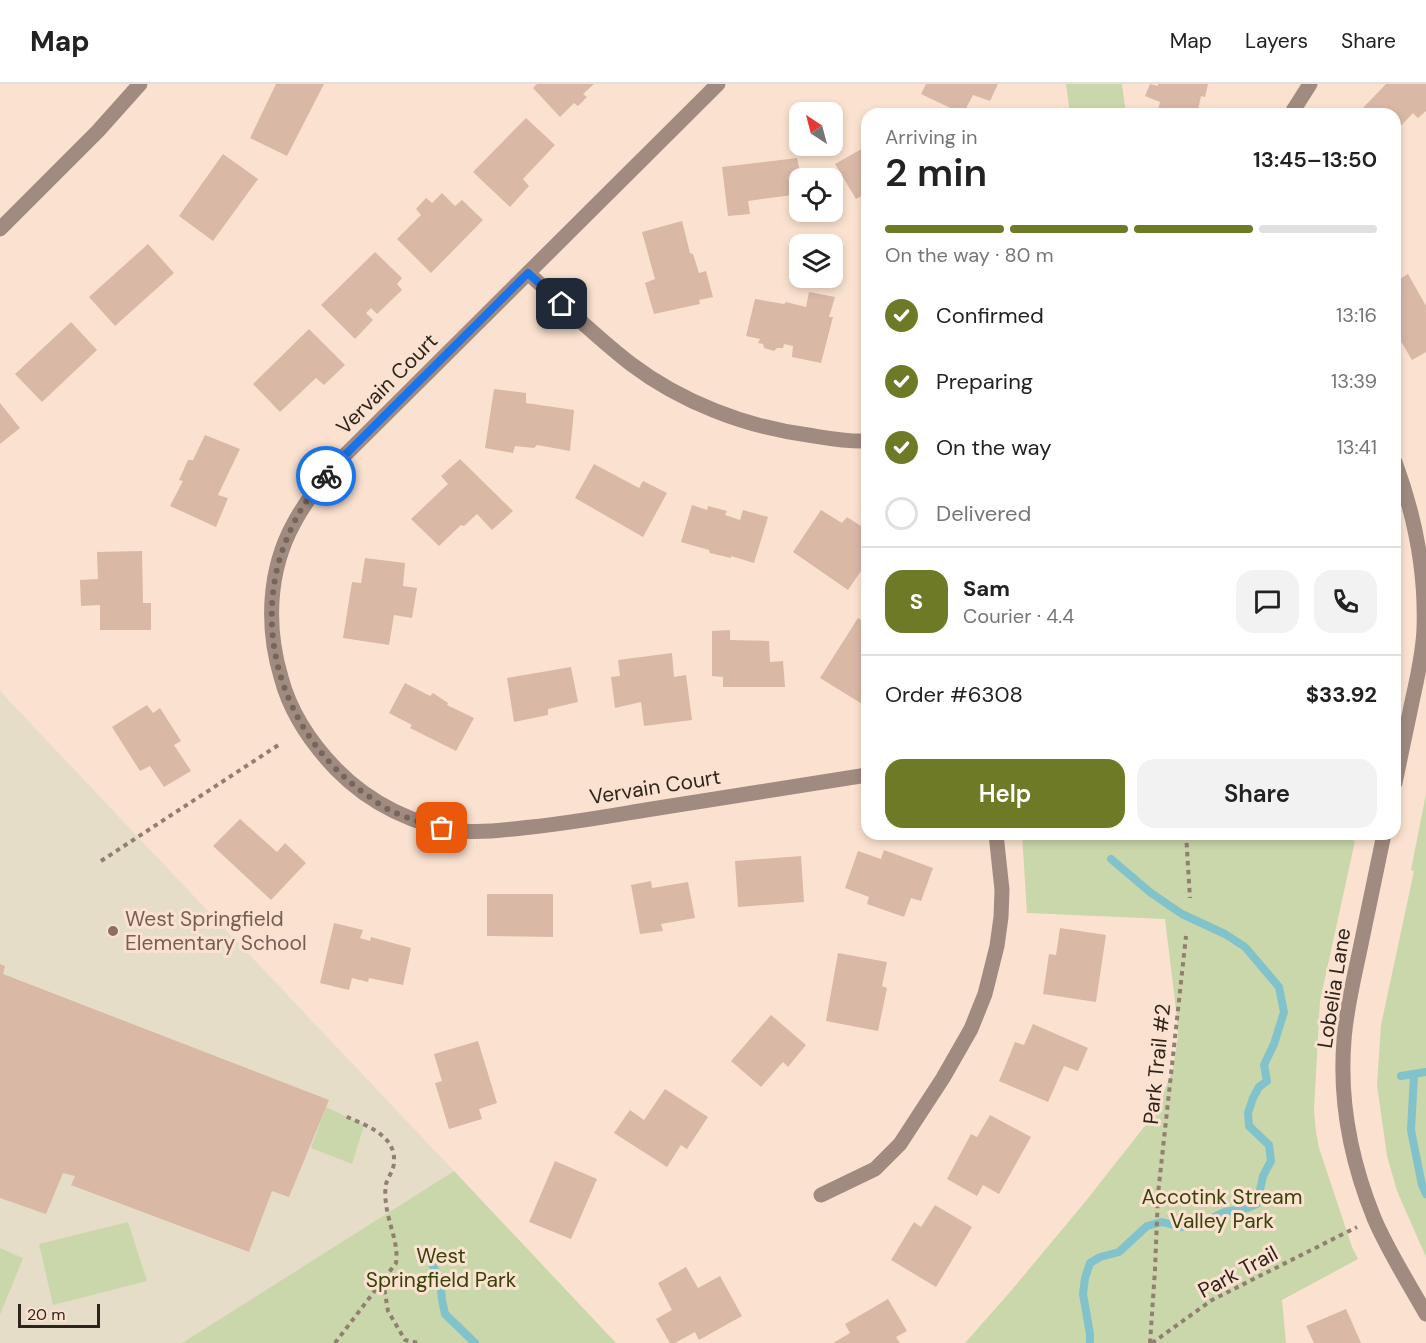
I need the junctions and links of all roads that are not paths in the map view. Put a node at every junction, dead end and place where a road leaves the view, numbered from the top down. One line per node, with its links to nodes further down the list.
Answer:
1 (140, 84): 5 (street)
2 (718, 84): 6 (street, Vervain Court)
3 (1311, 84): 4 (street)
4 (1295, 108)
5 (0, 229)
6 (528, 273): 7 (street); 10 (street, Vervain Court)
7 (861, 441)
8 (1401, 478): 9 (street)
9 (1401, 755)
10 (861, 776)
11 (997, 840): 13 (street)
12 (1383, 840): 14 (street, Lobelia Lane)
13 (822, 1195)
14 (1426, 1314)

